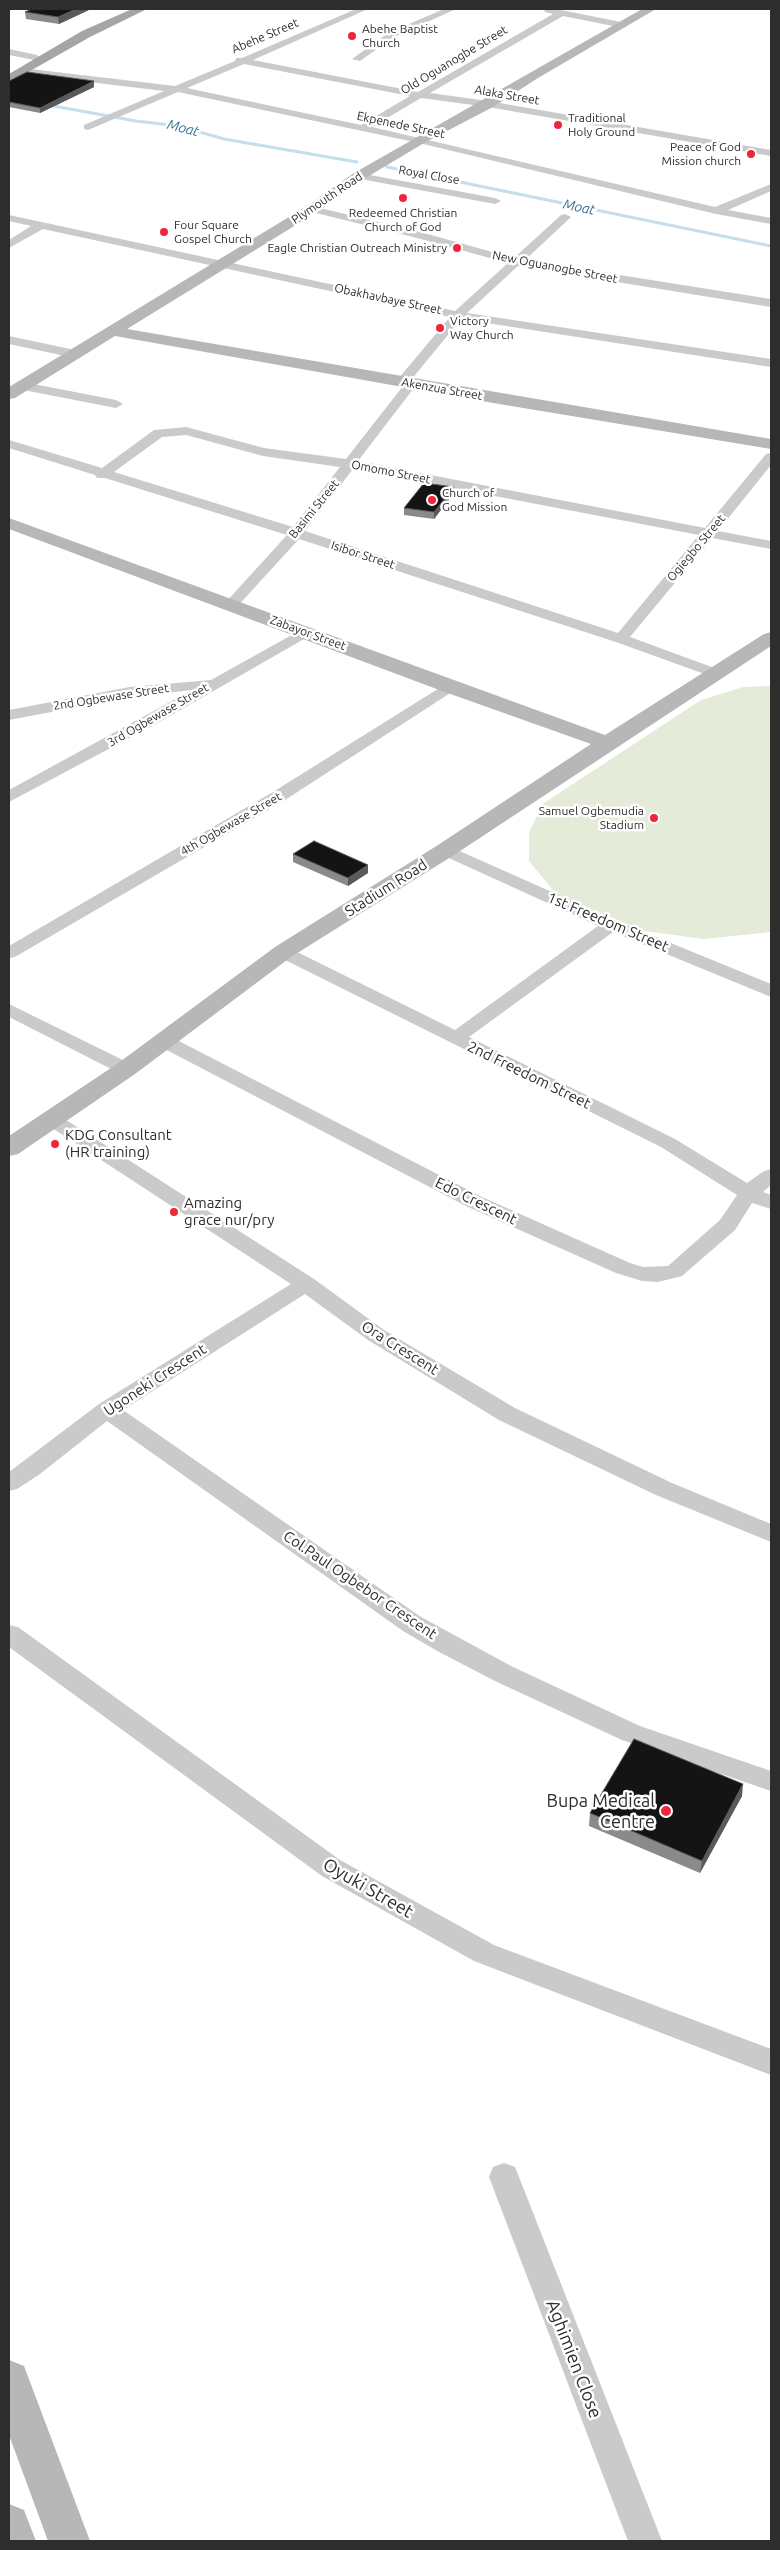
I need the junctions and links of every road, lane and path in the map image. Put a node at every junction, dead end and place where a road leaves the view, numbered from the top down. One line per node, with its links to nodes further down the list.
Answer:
1 (129, 9): 10 (main road)
2 (140, 9): 14 (main road)
3 (363, 9): 12 (street, Abehe Street)
4 (451, 9): 11 (street)
5 (540, 9): 7 (street)
6 (650, 9): 8 (street, Plymouth Road)
7 (561, 13): 8 (street); 17 (street, Old Oguanogbe Street)
8 (623, 25): 18 (street, Plymouth Road)
9 (9, 52): 10 (street)
10 (34, 58): 13 (main road)
11 (357, 59)
12 (239, 60): 16 (street, Abehe Street); 17 (street, Alaka Street)
13 (9, 72)
14 (22, 72): 15 (main road); 16 (street, Ekpenede Street)
15 (9, 79)
16 (177, 89): 19 (street, Abehe Street); 20 (street, Ekpenede Street)
17 (420, 94): 18 (street, Alaka Street); 20 (street, Old Oguanogbe Street)
18 (488, 104): 21 (street, Plymouth Road); 22 (street, Alaka Street)
19 (88, 126)
20 (361, 130): 21 (street, Ekpenede Street)
21 (419, 140): 23 (street, Plymouth Road); 27 (street, Ekpenede Street)
22 (771, 153)
23 (358, 176): 25 (street, Royal Close); 26 (street, Plymouth Road)
24 (771, 187): 27 (street)
25 (496, 200)
26 (312, 209): 33 (street, New Oguanogbe Street); 34 (street, Plymouth Road)
27 (716, 211): 30 (street, Ekpenede Street)
28 (565, 216): 33 (street, Basimi Street)
29 (9, 218): 31 (street, Obakhavbaye Street)
30 (771, 222)
31 (42, 225): 32 (street); 34 (street, Obakhavbaye Street)
32 (9, 245)
33 (516, 262): 35 (street, New Oguanogbe Street); 36 (street, Basimi Street)
34 (223, 263): 36 (street, Obakhavbaye Street); 37 (street, Plymouth Road)
35 (771, 303)
36 (458, 315): 40 (street, Obakhavbaye Street); 41 (street, Basimi Street)
37 (114, 331): 39 (street, Plymouth Road); 41 (street, Akenzua Street)
38 (9, 340): 39 (street)
39 (75, 354): 42 (street, Plymouth Road)
40 (771, 363)
41 (407, 383): 46 (street, Akenzua Street); 48 (street, Basimi Street)
42 (23, 386): 43 (street, Plymouth Road); 44 (street)
43 (9, 394)
44 (116, 404)
45 (9, 444): 49 (street, Isibor Street)
46 (771, 444)
47 (771, 457): 51 (street, Ogiegbo Street)
48 (350, 464): 49 (street, Omomo Street); 51 (street, Omomo Street); 52 (street, Basimi Street)
49 (102, 475): 52 (street, Isibor Street)
50 (9, 523): 54 (street, Zabayor Street)
51 (710, 532): 53 (street, Omomo Street); 57 (street, Ogiegbo Street)
52 (296, 533): 54 (street, Basimi Street); 57 (street, Isibor Street)
53 (771, 545)
54 (230, 606): 55 (street, Zabayor Street)
55 (306, 632): 59 (street, 3rd Ogbewase Street); 60 (street, Zabayor Street)
56 (771, 638): 58 (street, Stadium Road)
57 (621, 639): 58 (street, Isibor Street)
58 (715, 673): 62 (street, Stadium Road)
59 (213, 683): 61 (street, 2nd Ogbewase Street); 63 (street, 3rd Ogbewase Street)
60 (450, 687): 62 (street, Zabayor Street); 67 (street, 4th Ogbewase Street)
61 (9, 715)
62 (607, 743): 64 (street, Stadium Road)
63 (9, 797)
64 (446, 850): 65 (street, 1st Freedom Street); 66 (street, Stadium Road)
65 (611, 925): 68 (street, 1st Freedom Street); 70 (street)
66 (284, 952): 70 (street, 2nd Freedom Street); 71 (street, Stadium Road)
67 (9, 953)
68 (771, 992)
69 (9, 1010): 72 (street)
70 (456, 1038): 76 (street, 2nd Freedom Street)
71 (164, 1040): 72 (street, Stadium Road); 76 (street, Edo Crescent)
72 (126, 1069): 73 (street, Stadium Road)
73 (53, 1120): 74 (street, Stadium Road); 78 (street, Ora Crescent)
74 (9, 1148)
75 (771, 1175): 76 (street, Edo Crescent)
76 (748, 1194): 77 (street, 2nd Freedom Street)
77 (771, 1203)
78 (306, 1284): 79 (street, Ugoneki Crescent); 81 (street, Ora Crescent)
79 (107, 1410): 80 (street, Ugoneki Crescent); 83 (street, Col.Paul Ogbebor Crescent)
80 (9, 1483)
81 (771, 1533)
82 (9, 1634): 84 (street, Oyuki Street)
83 (771, 1781)
84 (771, 2062)
85 (504, 2177): 90 (street, Aghimien Close)
86 (9, 2380): 89 (street)
87 (9, 2525): 88 (street)
88 (15, 2541)
89 (69, 2541)
90 (645, 2541)

